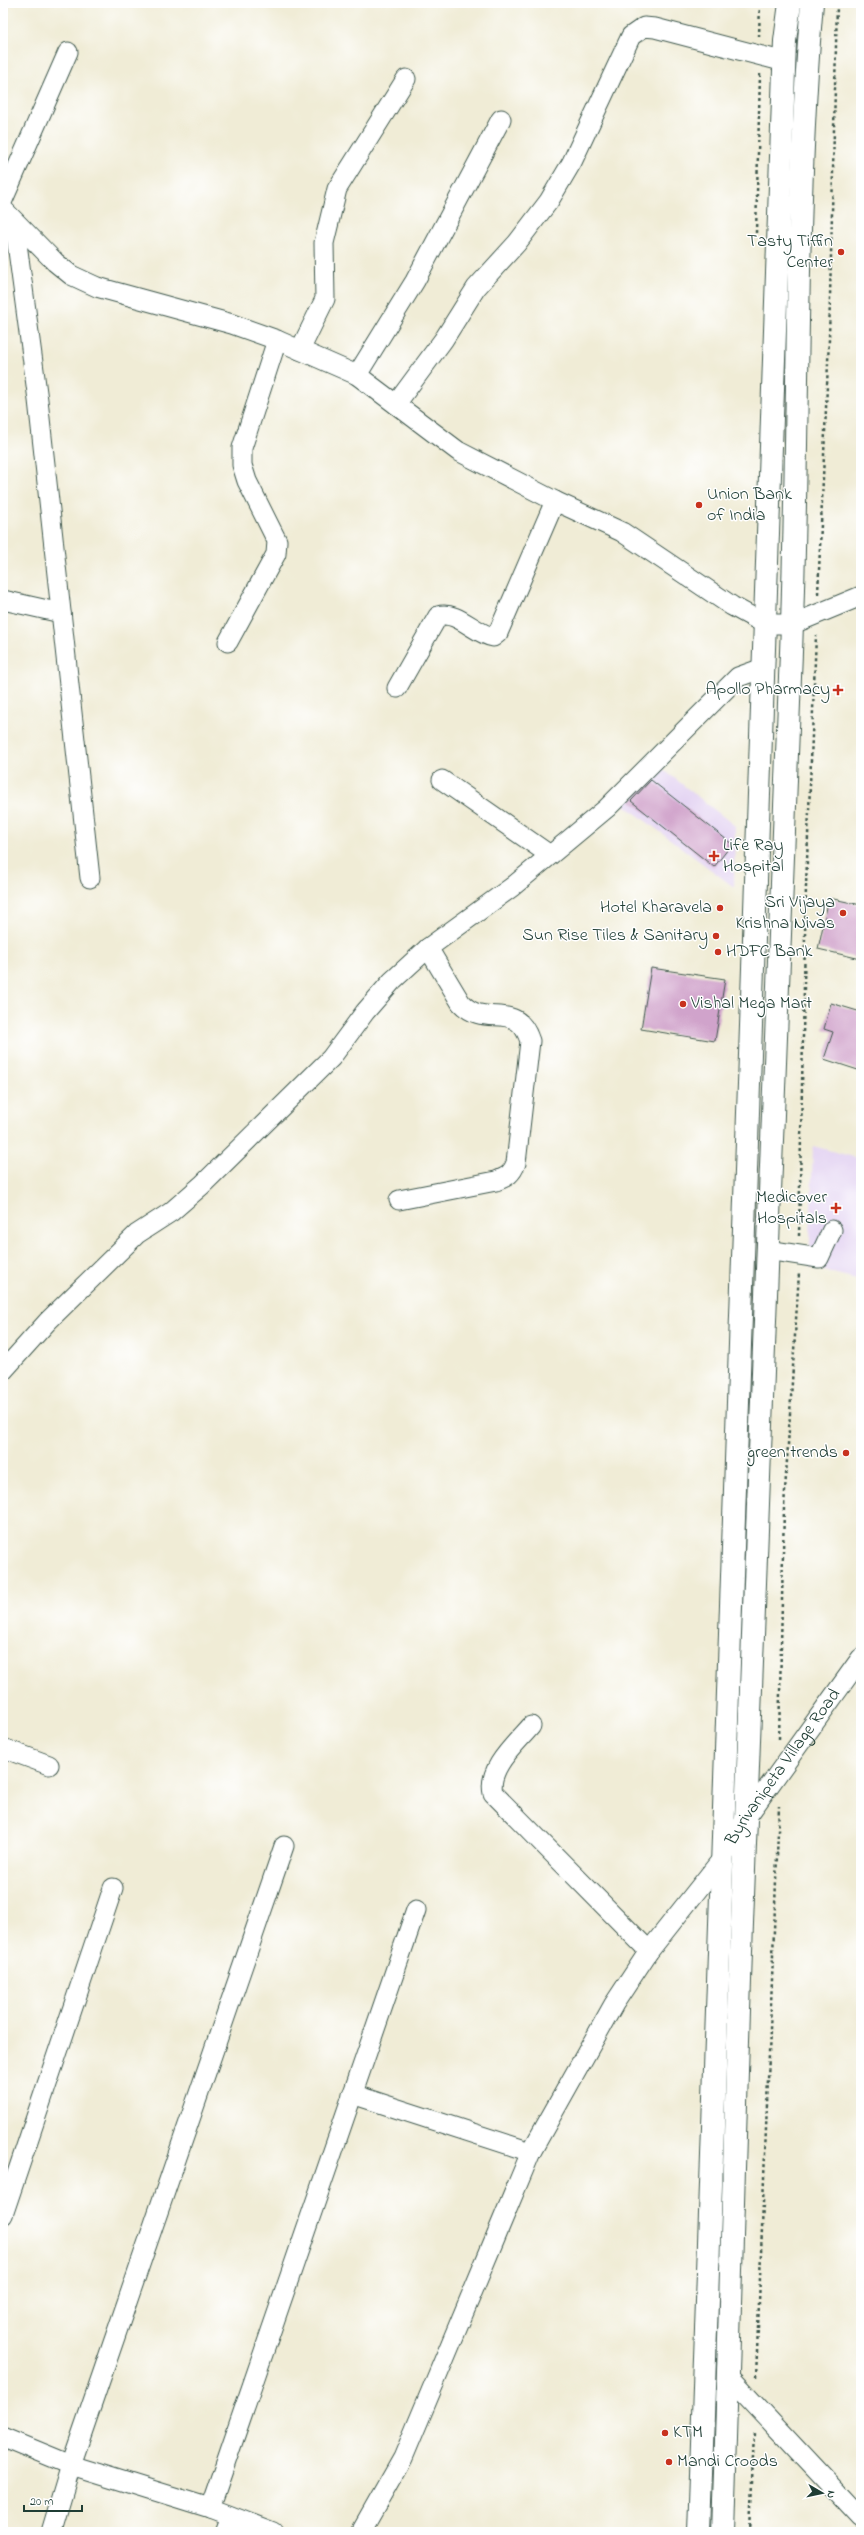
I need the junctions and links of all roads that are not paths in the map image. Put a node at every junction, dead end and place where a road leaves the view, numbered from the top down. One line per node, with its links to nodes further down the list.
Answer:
1 (790, 3): 4 (main road)
2 (812, 3): 18 (main road)
3 (68, 52): 7 (street)
4 (785, 62): 12 (street); 17 (main road)
5 (406, 79): 10 (street)
6 (501, 119): 11 (street)
7 (3, 200)
8 (8, 215): 9 (street); 16 (street)
9 (277, 340): 10 (street); 19 (street)
10 (300, 350): 11 (street)
11 (356, 375): 12 (street)
12 (396, 404): 13 (street)
13 (555, 501): 17 (street); 21 (street)
14 (861, 596): 18 (street)
15 (3, 600): 16 (street)
16 (61, 613): 24 (street)
17 (765, 624): 18 (street); 20 (main road)
18 (793, 624): 28 (main road)
19 (228, 642)
20 (763, 668): 23 (street); 36 (main road)
21 (397, 688)
22 (442, 780): 23 (street)
23 (550, 855): 25 (street)
24 (90, 878)
25 (428, 948): 26 (street); 29 (street)
26 (399, 1200)
27 (832, 1230): 28 (street)
28 (767, 1250): 34 (main road)
29 (3, 1371)
30 (861, 1658): 34 (street, Byrivanipeta Village Road)
31 (531, 1726): 39 (street)
32 (3, 1748): 33 (street)
33 (49, 1764)
34 (746, 1818): 36 (street, Byrivanipeta Village Road); 43 (main road)
35 (284, 1846): 45 (street)
36 (722, 1859): 39 (street, Byrivanipeta Village Road); 52 (main road)
37 (113, 1888): 42 (street)
38 (416, 1910): 40 (street)
39 (649, 1951): 41 (street, Byrivanipeta Village Road)
40 (352, 2094): 41 (street); 46 (street)
41 (531, 2152): 51 (street, Byrivanipeta Village Road)
42 (3, 2215)
43 (728, 2377): 47 (street); 53 (main road)
44 (3, 2438): 45 (street)
45 (71, 2465): 46 (street); 49 (street)
46 (210, 2508): 48 (street)
47 (861, 2518)
48 (227, 2524): 50 (street)
49 (51, 2532)
50 (273, 2532)
51 (361, 2532)
52 (699, 2532)
53 (723, 2532)

